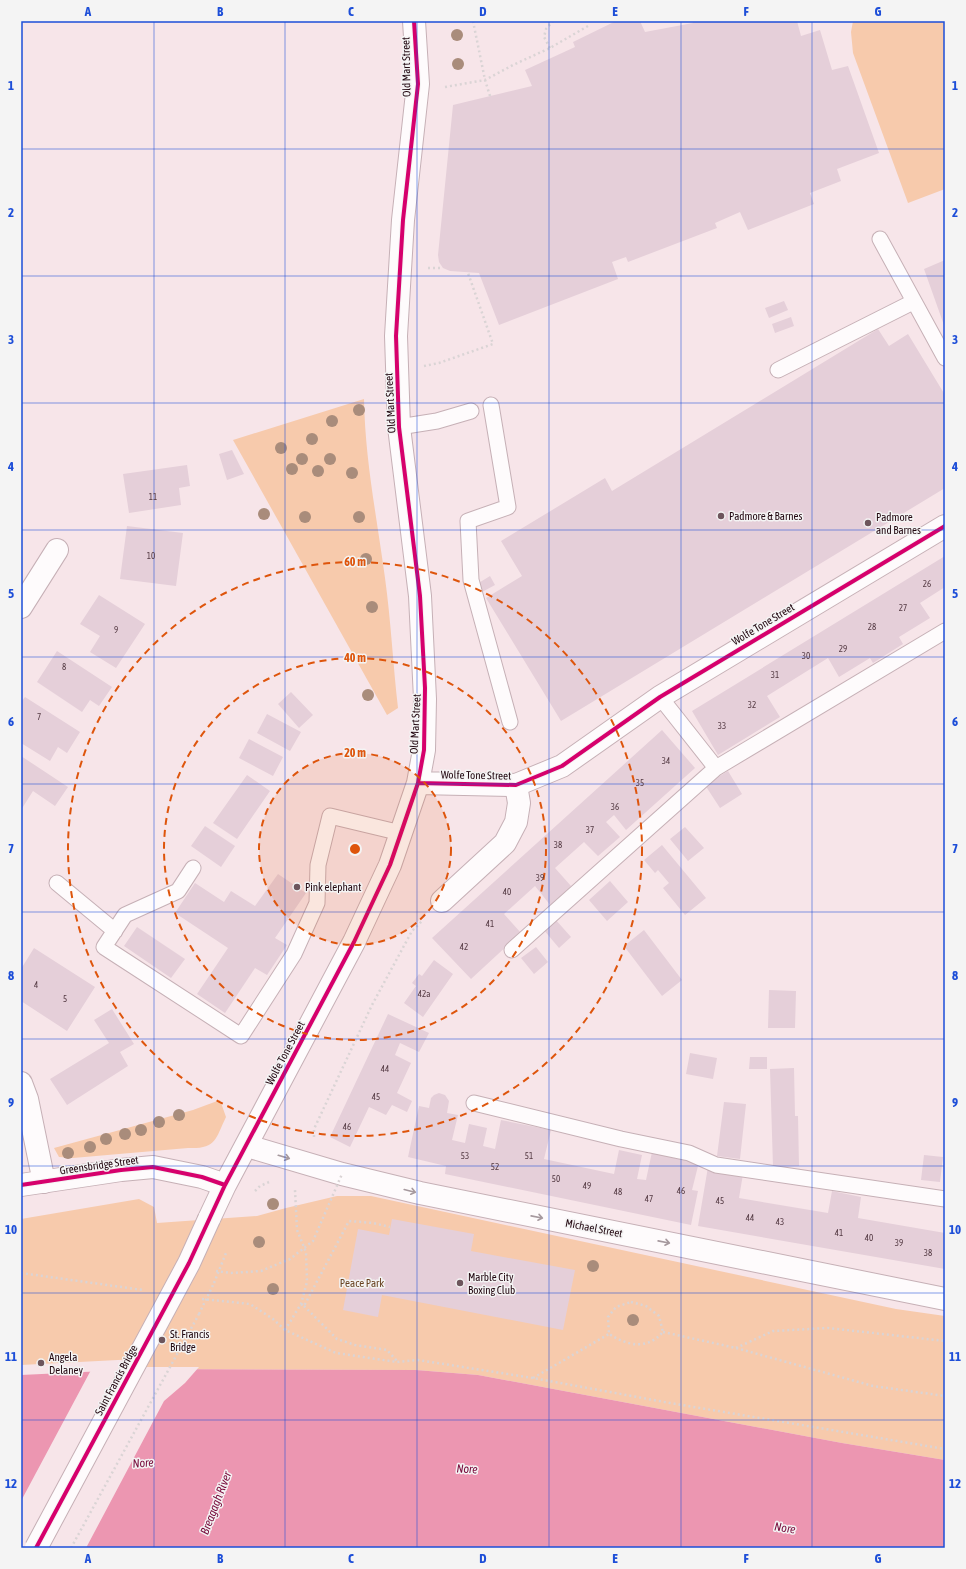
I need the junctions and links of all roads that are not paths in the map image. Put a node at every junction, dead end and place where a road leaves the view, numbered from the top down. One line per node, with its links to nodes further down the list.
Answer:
1 (414, 21): 8 (main road, Old Mart Street)
2 (880, 238): 3 (lane)
3 (913, 302): 4 (lane); 5 (lane)
4 (945, 358)
5 (778, 370)
6 (491, 405): 14 (lane)
7 (471, 411): 8 (lane)
8 (399, 427): 16 (main road, Old Mart Street)
9 (945, 526): 13 (main road, Wolfe Tone Street)
10 (57, 550): 11 (main road)
11 (21, 607)
12 (945, 631): 15 (lane)
13 (660, 697): 15 (lane); 17 (main road, Wolfe Tone Street)
14 (510, 722)
15 (716, 768): 23 (lane)
16 (418, 783): 17 (main road, Wolfe Tone Street); 18 (main road, Wolfe Tone Street)
17 (516, 785): 21 (main road)
18 (401, 833): 22 (lane); 26 (main road, Wolfe Tone Street)
19 (193, 868): 22 (lane)
20 (57, 883): 22 (lane)
21 (442, 901)
22 (115, 931)
23 (512, 950)
24 (21, 1082): 27 (main road)
25 (474, 1103): 30 (lane)
26 (247, 1146): 29 (main road, Wolfe Tone Street); 32 (main road, Michael Street, one-way to 32)
27 (44, 1182): 28 (main road, Greensbridge Street); 29 (main road, Greensbridge Street)
28 (21, 1185)
29 (225, 1185): 31 (main road, Wolfe Tone Street)
30 (945, 1199)
31 (209, 1219): 33 (main road, Saint Francis Bridge, bridge)
32 (945, 1298)
33 (36, 1548)

